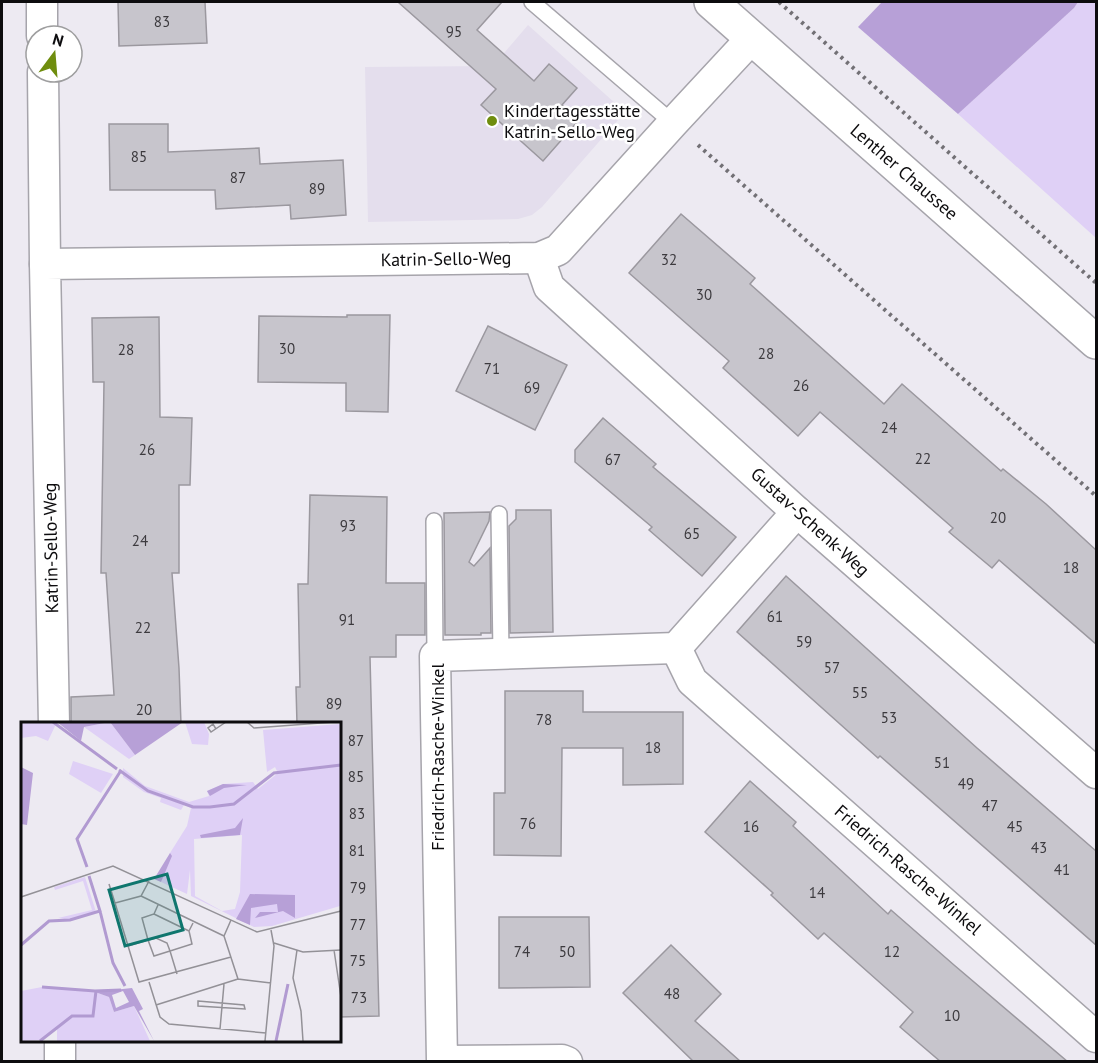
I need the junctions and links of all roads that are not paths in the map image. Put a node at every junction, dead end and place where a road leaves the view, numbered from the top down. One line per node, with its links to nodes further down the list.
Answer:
1 (42, 2): 4 (street)
2 (532, 2): 7 (lane)
3 (711, 2): 5 (street, Lenther Chaussee)
4 (42, 24)
5 (752, 38): 7 (street, Katrin-Sello-Weg); 10 (street, Lenther Chaussee)
6 (43, 84): 9 (street, Katrin-Sello-Weg)
7 (672, 123): 8 (street, Katrin-Sello-Weg)
8 (539, 258): 9 (street, Katrin-Sello-Weg); 11 (street, Gustav-Schenk-Weg)
9 (45, 264): 17 (street, Katrin-Sello-Weg)
10 (1096, 342)
11 (797, 512): 14 (street); 18 (street, Gustav-Schenk-Weg)
12 (499, 514): 15 (lane)
13 (434, 521): 16 (lane)
14 (676, 648): 15 (street, Friedrich-Rasche-Winkel); 19 (street, Friedrich-Rasche-Winkel)
15 (501, 654): 16 (street, Friedrich-Rasche-Winkel)
16 (435, 656): 21 (street, Friedrich-Rasche-Winkel)
17 (54, 722)
18 (1096, 773)
19 (1096, 1037)
20 (60, 1042): 22 (street)
21 (442, 1061): 23 (street); 24 (street)
22 (60, 1062)
23 (436, 1062)
24 (567, 1062)

